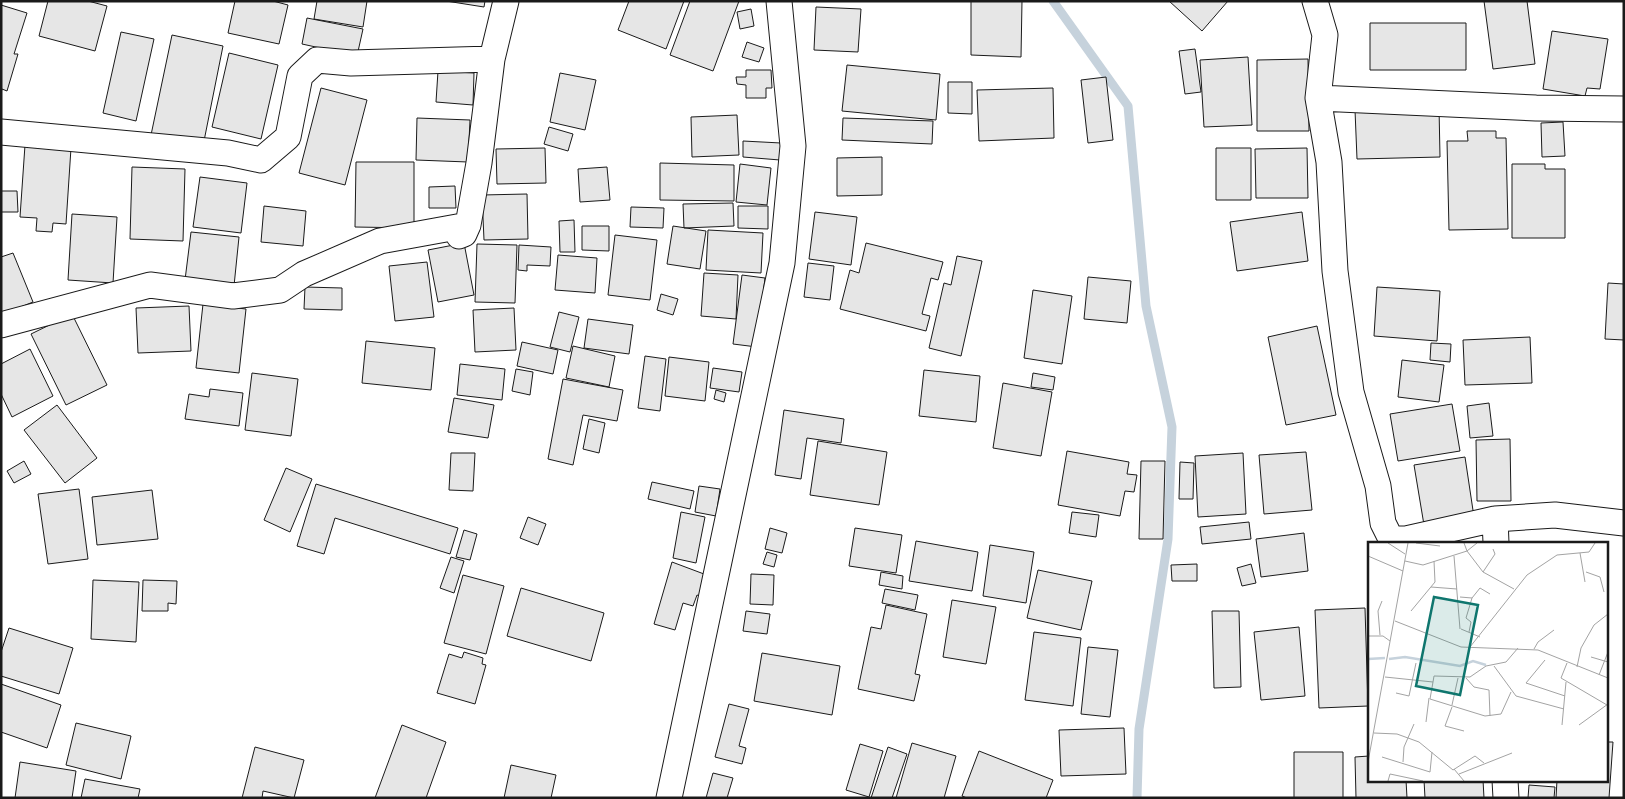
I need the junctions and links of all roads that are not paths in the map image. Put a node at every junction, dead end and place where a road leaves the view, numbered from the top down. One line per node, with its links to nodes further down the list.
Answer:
1 (506, 1): 4 (street)
2 (1315, 1): 5 (street)
3 (776, 6): 14 (street)
4 (492, 58): 7 (street); 8 (street)
5 (1318, 98): 6 (street); 12 (street)
6 (1624, 109)
7 (1, 132)
8 (468, 225): 9 (street); 10 (street)
9 (448, 242)
10 (1, 325)
11 (1624, 523): 12 (street)
12 (1495, 531)
13 (1505, 782): 15 (street)
14 (670, 798)
15 (1506, 798)

